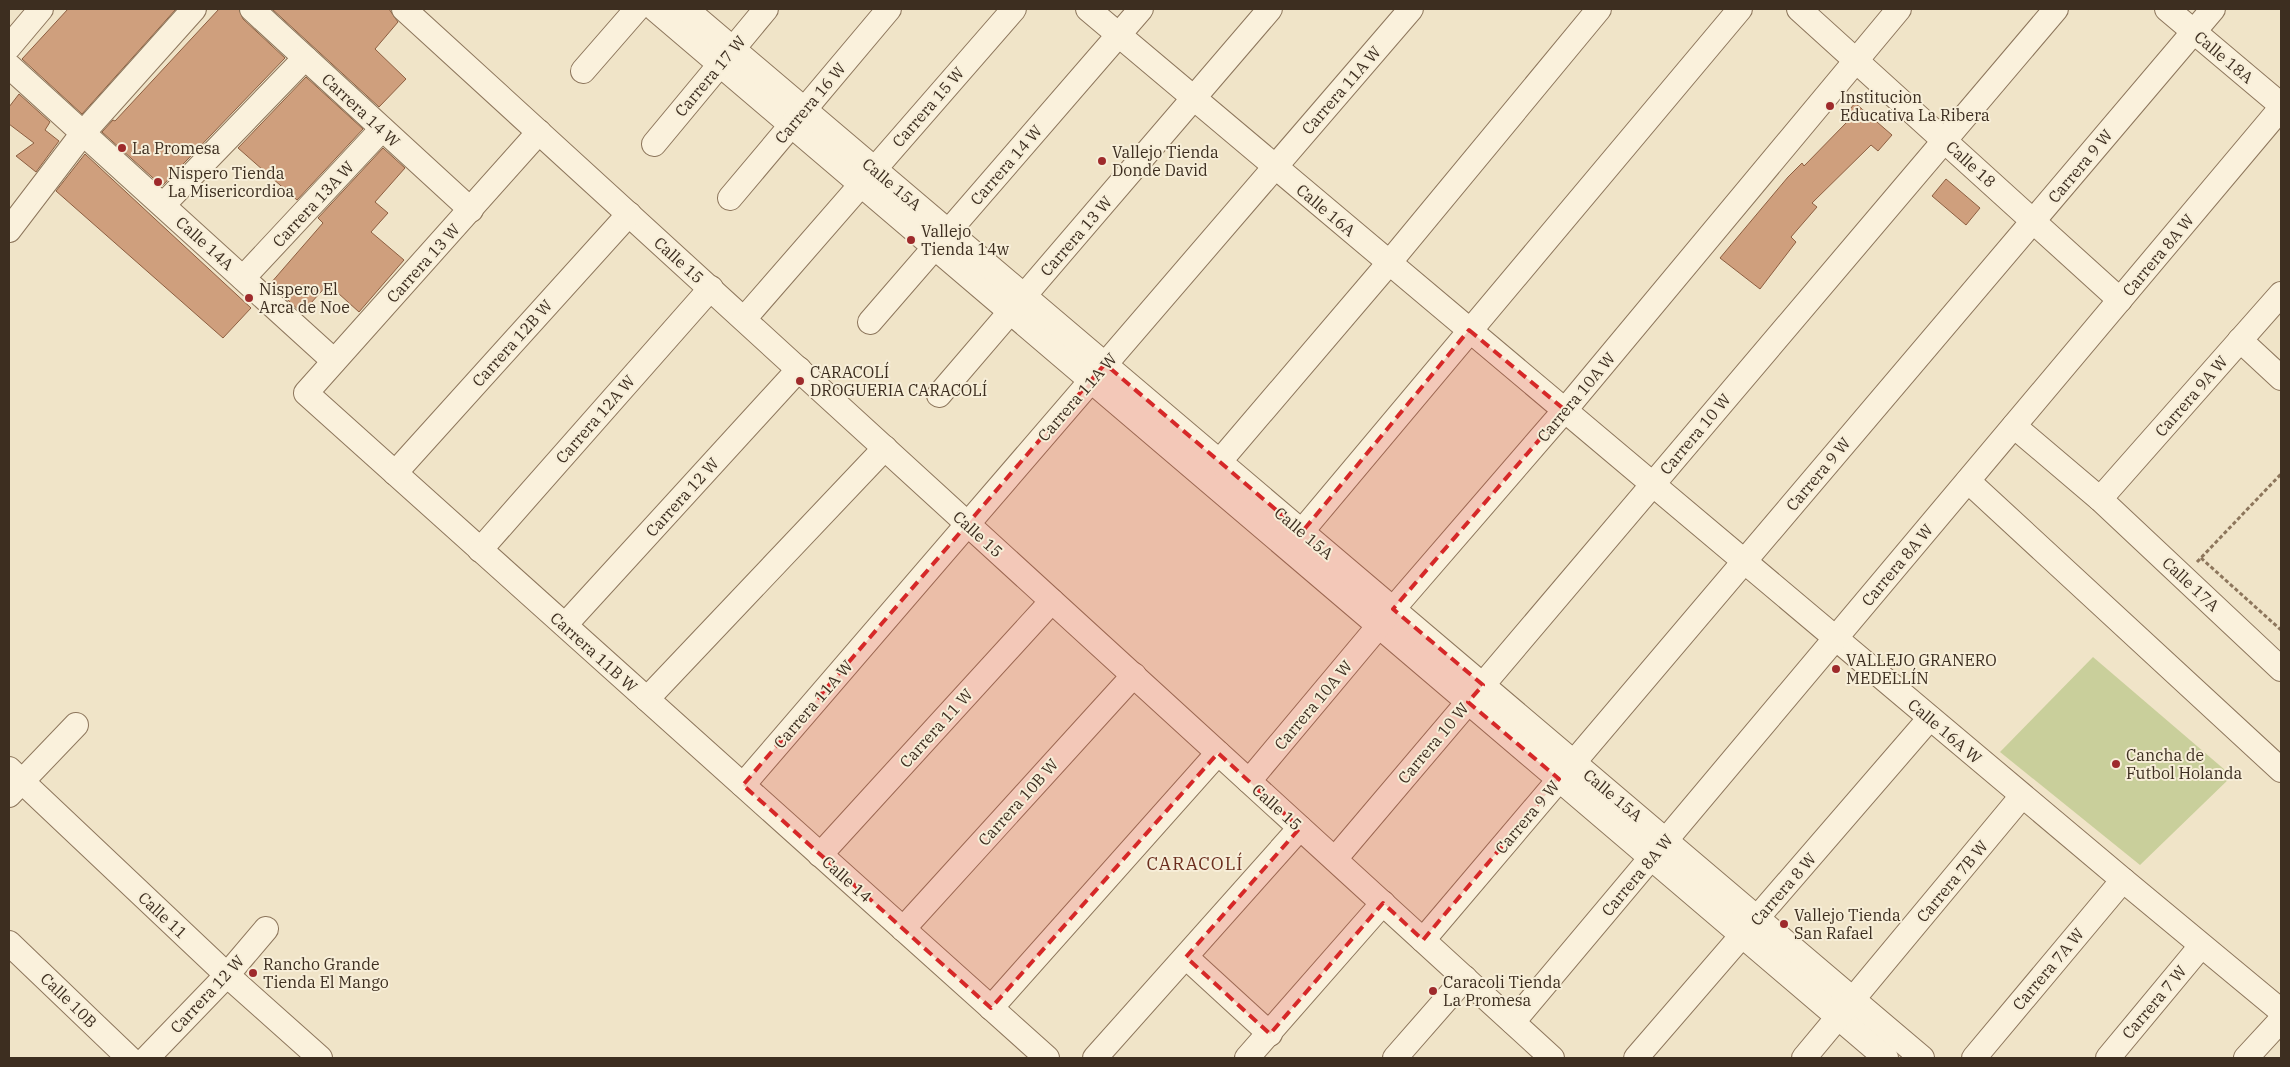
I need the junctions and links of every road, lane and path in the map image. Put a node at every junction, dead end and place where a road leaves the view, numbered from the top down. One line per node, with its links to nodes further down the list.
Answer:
1 (42, 9): 24 (street)
2 (194, 9): 35 (street)
3 (252, 9): 26 (street, Carrera 14 W)
4 (404, 9): 34 (street, Calle 15)
5 (637, 9): 29 (street)
6 (655, 9): 25 (street, Calle 15A)
7 (686, 9): 25 (street, Calle 15A)
8 (766, 9): 25 (street, Carrera 17 W)
9 (889, 9): 32 (street, Carrera 16 W)
10 (1014, 9): 39 (street, Carrera 15 W)
11 (1088, 9): 23 (street, Calle 16A)
12 (1142, 9): 23 (street, Carrera 14 W)
13 (1270, 9): 30 (street, Carrera 13 W)
14 (1411, 9): 38 (street, Carrera 11A W)
15 (1599, 9): 47 (street)
16 (1740, 9): 55 (street)
17 (1799, 9): 27 (street, Calle 18)
18 (1899, 9): 27 (street, Carrera 10A W)
19 (2056, 9): 36 (street, Carrera 10 W)
20 (2167, 9): 22 (street, Calle 18A)
21 (2213, 9): 22 (street, Carrera 9 W)
22 (2194, 32): 31 (street, Calle 18A); 44 (street, Carrera 9 W)
23 (1119, 35): 30 (street, Calle 16A); 46 (street, Carrera 14 W)
24 (9, 47)
25 (726, 56): 32 (street, Calle 15A); 37 (street, Carrera 17 W)
26 (305, 58): 33 (street, Carrera 14 W); 41 (street)
27 (1856, 60): 36 (street, Calle 18); 63 (street, Carrera 10A W)
28 (9, 66): 35 (street, Calle 14A)
29 (584, 70)
30 (1194, 98): 38 (street, Calle 16A); 52 (street, Carrera 13 W)
31 (2281, 107): 51 (street, Carrera 8A W)
32 (798, 117): 39 (street, Calle 15A); 40 (street, Carrera 16 W)
33 (382, 129): 42 (street, Carrera 14 W); 48 (street, Carrera 13A W)
34 (539, 132): 42 (street, Carrera 13 W); 43 (street, Calle 15)
35 (83, 133): 41 (street, Calle 14A); 45 (street)
36 (1944, 141): 44 (street, Calle 18); 71 (street, Carrera 10 W)
37 (654, 144)
38 (1275, 166): 47 (street, Calle 16A); 59 (street, Carrera 11A W)
39 (868, 177): 46 (street, Calle 15A); 53 (street, Carrera 15 W)
40 (730, 198)
41 (163, 205): 48 (street, Calle 14A)
42 (471, 210): 57 (street, Carrera 13 W)
43 (629, 214): 49 (street, Calle 15); 68 (street, Carrera 12B W)
44 (2033, 221): 51 (street, Calle 18); 77 (street, Carrera 9 W)
45 (9, 230)
46 (941, 239): 52 (street, Calle 15A); 54 (street, Carrera 14 W)
47 (1389, 262): 55 (street, Calle 16A); 67 (street)
48 (243, 278): 57 (street, Calle 14A)
49 (711, 288): 53 (street, Calle 15); 75 (street, Carrera 12A W)
50 (2281, 294): 56 (street, Carrera 9A W)
51 (2120, 300): 64 (street, Carrera 8A W)
52 (1018, 304): 59 (street, Calle 15A); 62 (street, Carrera 13 W)
53 (744, 319): 58 (street, Calle 15)
54 (870, 322)
55 (1469, 330): 63 (street, Calle 16A); 74 (street)
56 (2240, 340): 60 (street); 72 (street, Carrera 9A W)
57 (334, 361): 61 (street, Carrera 13 W)
58 (799, 369): 65 (street, Calle 15); 82 (street, Carrera 12 W)
59 (1098, 372): 66 (street, Calle 15A); 73 (street, Carrera 11A W)
60 (2281, 378)
61 (306, 393): 68 (street, Carrera 11B W)
62 (939, 395)
63 (1565, 410): 71 (street, Calle 16A W); 80 (street, Carrera 10A W)
64 (2014, 426): 70 (street, Carrera 8A W); 72 (street, Calle 17A)
65 (885, 448): 73 (street, Calle 15); 88 (street, Carrera 11B W)
66 (1194, 454): 67 (street, Calle 15A); 74 (street, Calle 15A)
67 (1220, 462): 74 (street, Calle 15A)
68 (395, 473): 75 (street, Carrera 11B W)
69 (2281, 474): 76 (path)
70 (1968, 481): 84 (street, Carrera 8A W); 92 (street)
71 (1652, 484): 77 (street, Calle 16A W); 87 (street, Carrera 10 W)
72 (2100, 499): 78 (street, Calle 17A)
73 (968, 524): 79 (street, Calle 15); 96 (street, Carrera 11A W)
74 (1295, 540): 80 (street, Calle 15A)
75 (480, 550): 82 (street, Carrera 11B W)
76 (2201, 558): 78 (path); 83 (path)
77 (1744, 561): 84 (street, Calle 16A W); 93 (street, Carrera 9 W)
78 (2184, 577): 85 (street, Calle 17A)
79 (1052, 600): 86 (street, Calle 15); 100 (street, Carrera 11 W)
80 (1386, 618): 87 (street, Calle 15A); 95 (street, Carrera 10A W)
81 (2281, 624): 83 (path)
82 (565, 625): 88 (street, Carrera 11B W)
83 (2280, 629)
84 (1835, 638): 89 (street, Calle 16A W); 99 (street, Carrera 8A W)
85 (2281, 669)
86 (1134, 675): 91 (street, Calle 15); 106 (street, Carrera 10B W)
87 (1475, 693): 93 (street, Calle 15A); 101 (street, Carrera 10 W)
88 (647, 699): 96 (street, Calle 14)
89 (1930, 718): 97 (street, Calle 16A W); 104 (street, Carrera 8 W)
90 (76, 725): 94 (street)
91 (1218, 753): 95 (street, Calle 15); 115 (street)
92 (2281, 770)
93 (1566, 771): 99 (street, Calle 15A); 108 (street, Carrera 9 W)
94 (13, 781): 112 (street, Calle 11)
95 (1249, 781): 98 (street, Calle 15)
96 (743, 786): 100 (street, Calle 14)
97 (2022, 796): 102 (street, Calle 16A W); 114 (street, Carrera 7B W)
98 (1300, 828): 101 (street, Calle 15); 111 (street)
99 (1659, 849): 104 (street, Calle 15A); 107 (street, Calle 15A); 119 (street, Carrera 8A W)
100 (820, 855): 106 (street, Calle 14)
101 (1334, 859): 103 (street, Calle 15)
102 (2123, 880): 110 (street, Calle 16A W); 133 (street, Carrera 7A W)
103 (1383, 903): 108 (street, Calle 15); 120 (street)
104 (1758, 918): 107 (street, Carrera 8 W); 114 (street, Calle 15A)
105 (266, 929): 112 (street, Carrera 12 W)
106 (903, 929): 115 (street, Calle 14)
107 (1742, 935): 117 (street, Calle 15A); 129 (street, Carrera 8 W)
108 (1422, 940): 113 (street, Calle 15)
109 (9, 942): 122 (street, Calle 10B)
110 (2201, 946): 116 (street, Calle 16A W); 134 (street, Carrera 7 W)
111 (1186, 957): 120 (street); 126 (street)
112 (227, 975): 123 (street, Carrera 12 W); 124 (street, Calle 11)
113 (1464, 978): 119 (street, Calle 15); 128 (street)
114 (1852, 998): 117 (street, Carrera 7B W); 132 (street, Calle 15A)
115 (991, 1008): 125 (street, Calle 14)
116 (2281, 1011)
117 (1837, 1017): 130 (street, Carrera 7B W); 131 (street, Calle 15A)
118 (2281, 1020): 135 (street)
119 (1513, 1022): 121 (street, Calle 15)
120 (1270, 1034): 127 (street)
121 (1548, 1057)
122 (130, 1058)
123 (147, 1058)
124 (320, 1058)
125 (1047, 1058)
126 (1095, 1058)
127 (1247, 1058)
128 (1395, 1058)
129 (1636, 1058)
130 (1804, 1058)
131 (1886, 1058)
132 (1922, 1058)
133 (1974, 1058)
134 (2108, 1058)
135 (2246, 1058)

